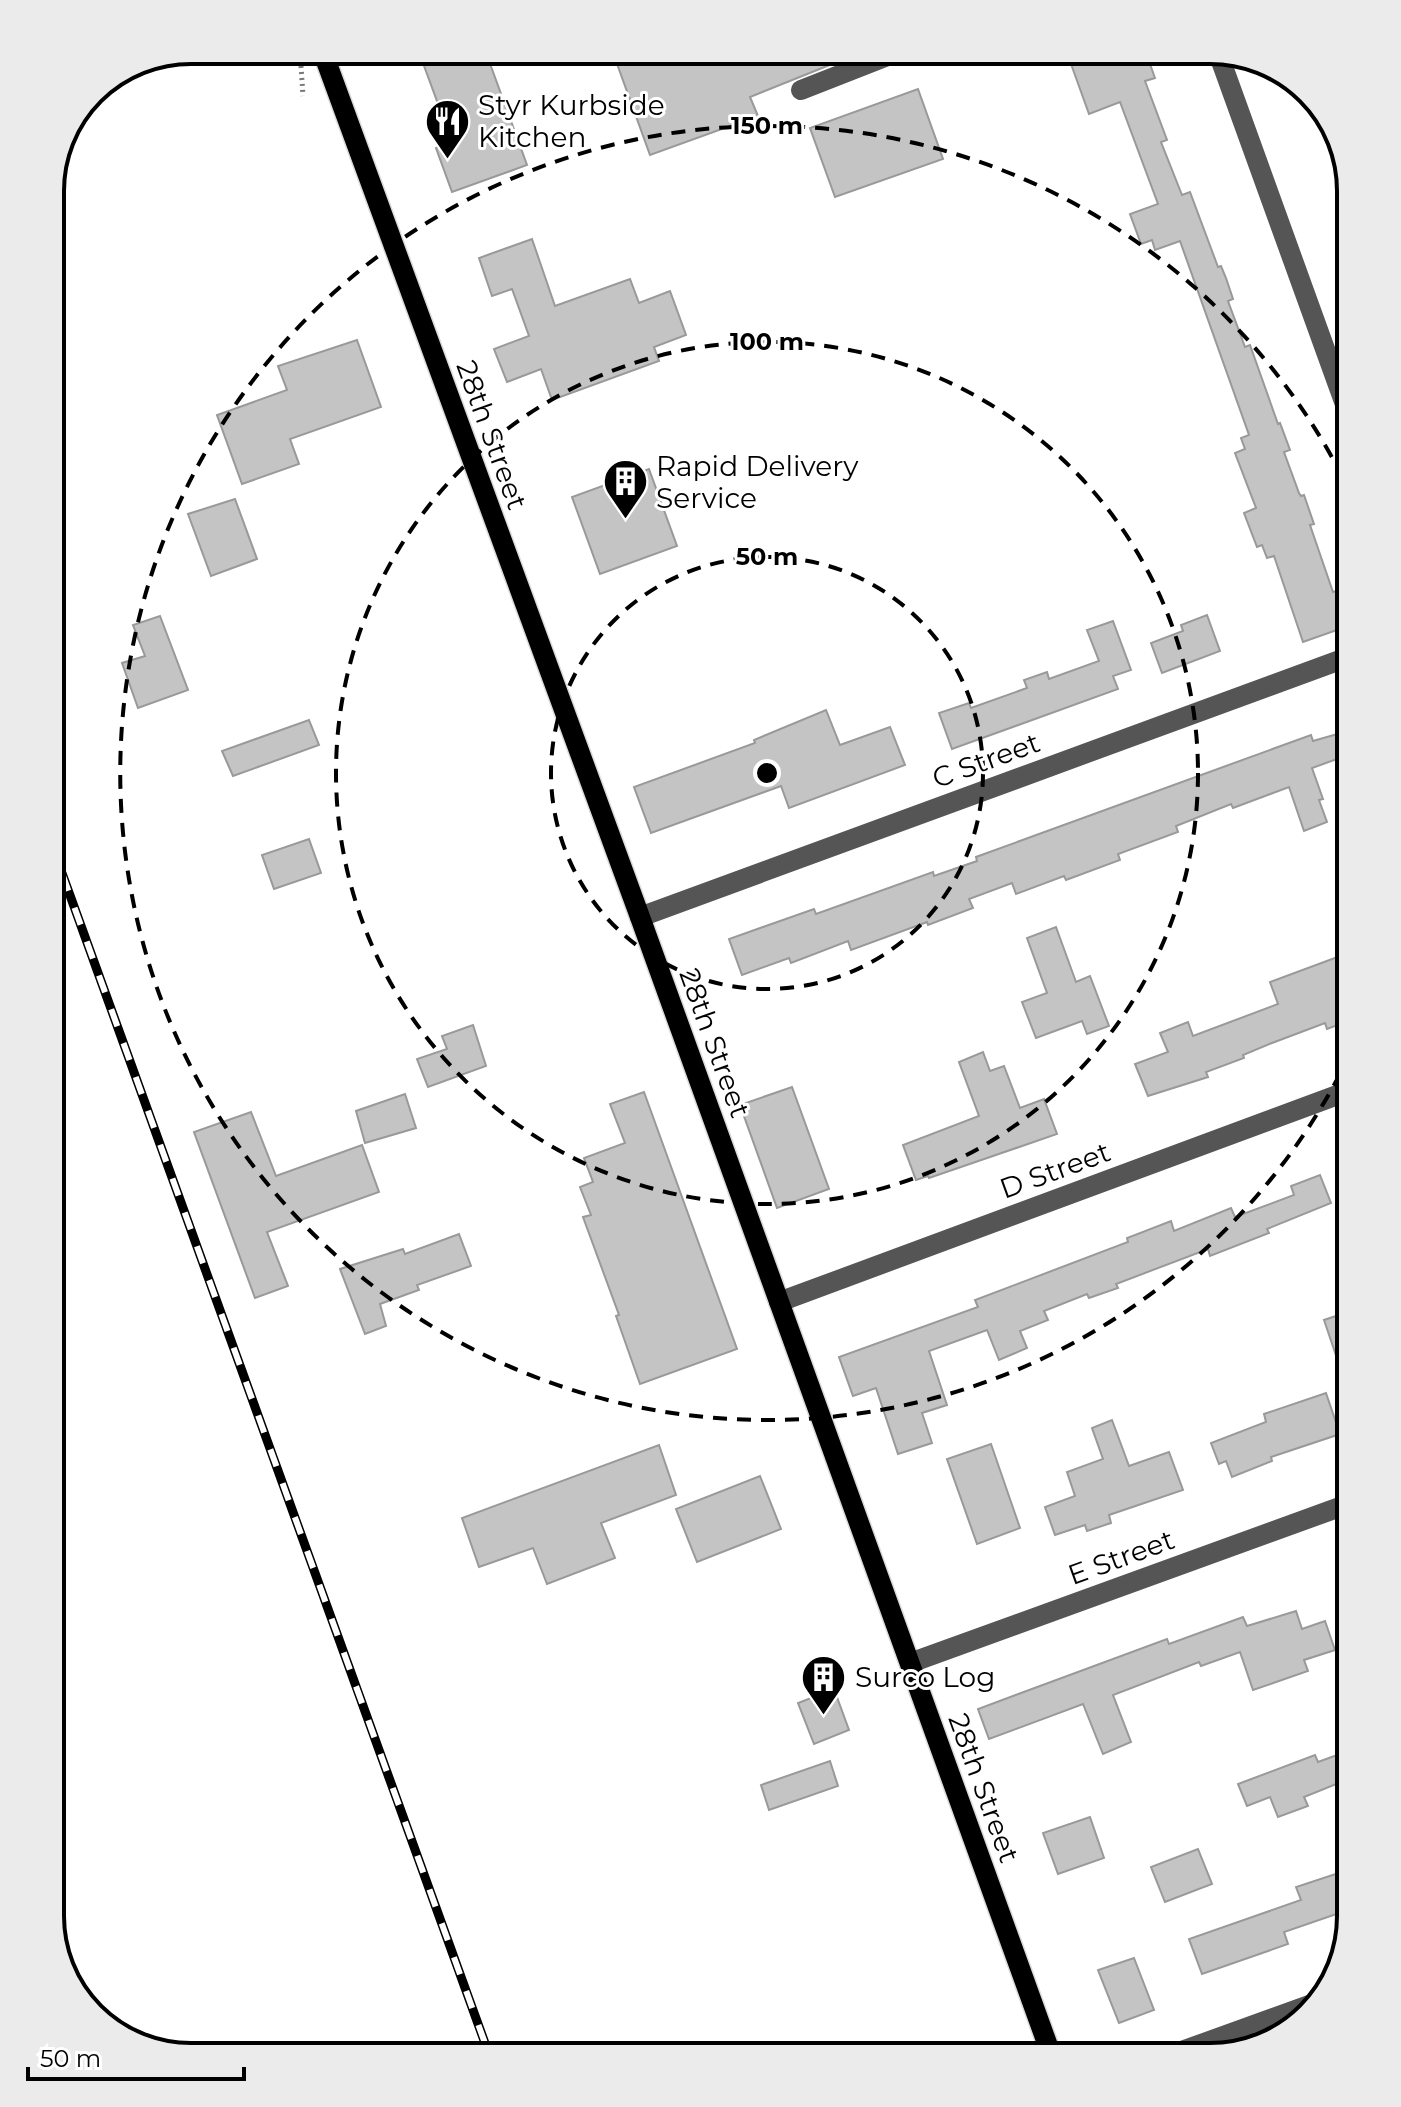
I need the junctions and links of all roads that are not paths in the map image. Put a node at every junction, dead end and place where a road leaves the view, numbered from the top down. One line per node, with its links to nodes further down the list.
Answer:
1 (327, 64): 7 (main road, 28th Street)
2 (855, 64): 4 (street)
3 (1222, 64): 5 (street)
4 (801, 90)
5 (1337, 382)
6 (1337, 661): 7 (street, C Street)
7 (640, 917): 9 (main road, 28th Street)
8 (1337, 1095): 9 (street, D Street)
9 (779, 1302): 11 (main road, 28th Street)
10 (1337, 1508): 11 (street, E Street)
11 (910, 1663): 13 (main road, 28th Street)
12 (1295, 2010): 14 (street)
13 (1047, 2043)
14 (1204, 2043)

